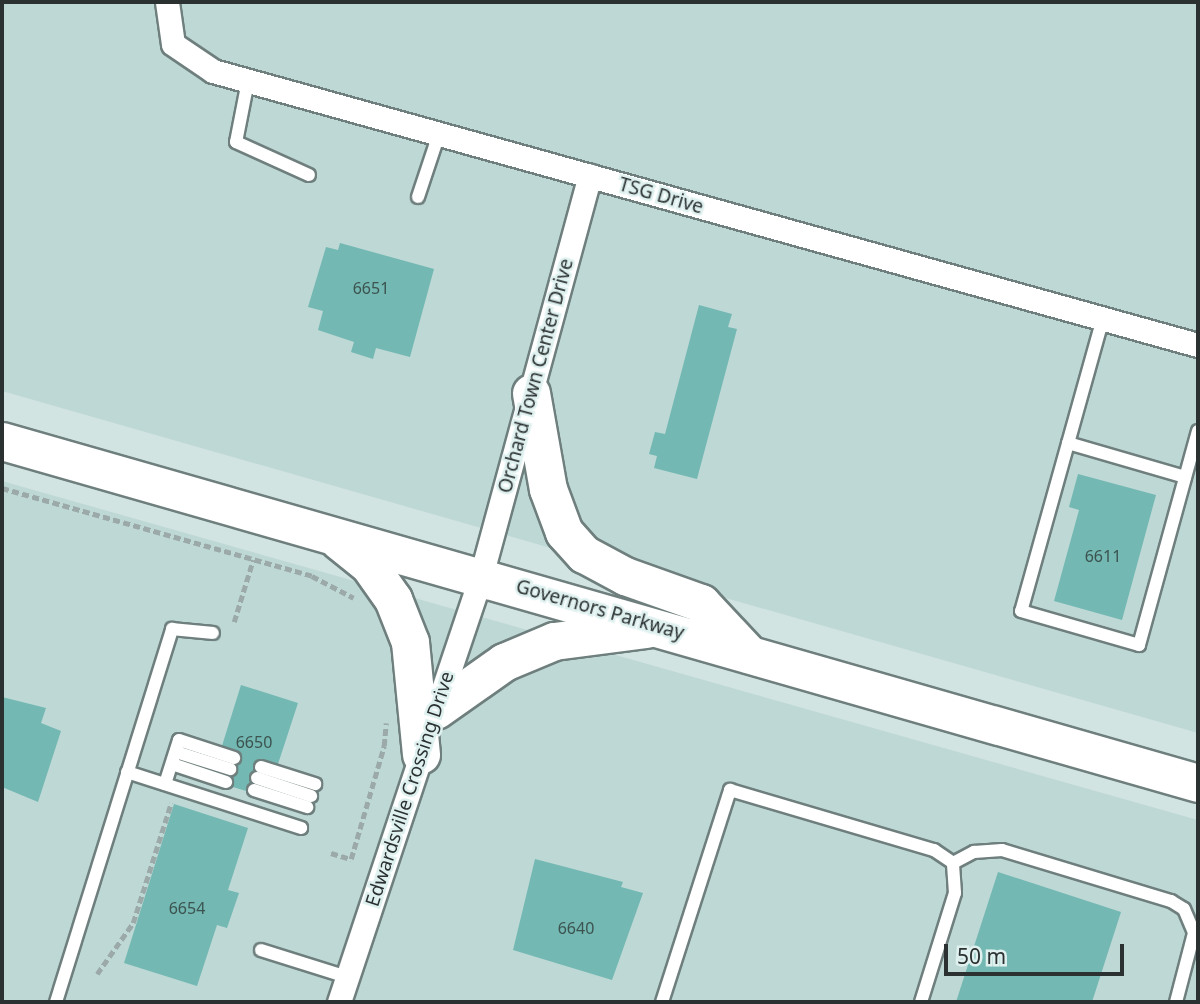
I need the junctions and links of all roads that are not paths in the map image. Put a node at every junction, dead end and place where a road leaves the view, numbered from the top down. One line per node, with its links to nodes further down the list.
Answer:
1 (167, 2): 2 (street, TSG Drive)
2 (248, 81): 3 (street, TSG Drive); 4 (lane)
3 (439, 134): 5 (street, TSG Drive); 6 (lane)
4 (309, 175)
5 (590, 176): 7 (street, TSG Drive); 9 (street, Orchard Town Center Drive)
6 (418, 197)
7 (1103, 318): 8 (street, TSG Drive); 12 (lane)
8 (1198, 345)
9 (531, 393): 15 (street, Orchard Town Center Drive); 18 (main road)
10 (1198, 431): 13 (lane)
11 (2, 441): 14 (main road, Governors Parkway)
12 (1068, 443): 13 (lane); 13 (lane)
13 (1185, 477)
14 (329, 533): 15 (main road, Governors Parkway); 20 (main road)
15 (481, 576): 16 (main road, Governors Parkway); 19 (street, Edwardsville Crossing Drive)
16 (660, 628): 18 (main road, Governors Parkway); 19 (main road)
17 (213, 633): 22 (lane)
18 (748, 653): 24 (main road, Governors Parkway)
19 (436, 710): 20 (street, Edwardsville Crossing Drive)
20 (421, 754): 30 (street, Edwardsville Crossing Drive)
21 (230, 770): 25 (lane)
22 (127, 772): 25 (lane); 31 (lane)
23 (257, 778): 26 (lane)
24 (1198, 783)
25 (165, 784): 27 (lane)
26 (311, 796)
27 (301, 828)
28 (953, 863): 33 (lane); 34 (lane); 35 (lane)
29 (261, 950): 30 (lane)
30 (347, 977): 32 (street, Edwardsville Crossing Drive)
31 (56, 1002)
32 (339, 1002)
33 (662, 1002)
34 (921, 1002)
35 (1176, 1002)

